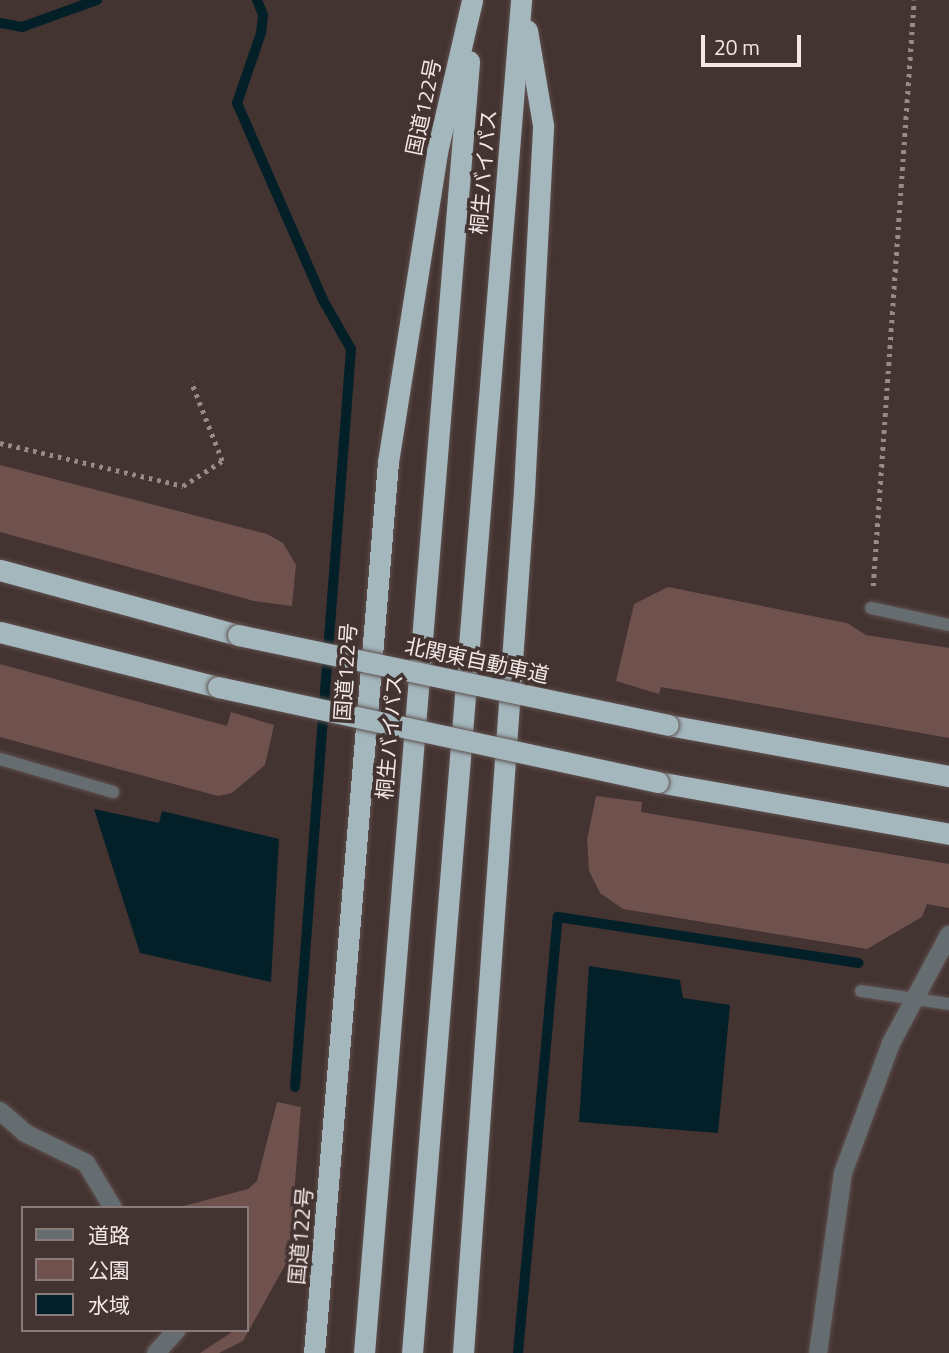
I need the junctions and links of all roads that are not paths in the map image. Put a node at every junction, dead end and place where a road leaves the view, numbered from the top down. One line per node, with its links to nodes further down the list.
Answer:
1 (473, 0): 19 (highway, 国道122号); 20 (highway, 桐生バイパス)
2 (522, 0): 21 (highway, 桐生バイパス); 22 (highway)
3 (0, 570): 8 (highway, 北関東自動車道, bridge)
4 (871, 608): 5 (lane)
5 (949, 625)
6 (0, 632): 10 (highway, bridge)
7 (0, 759): 9 (lane)
8 (949, 776)
9 (113, 792)
10 (949, 834)
11 (949, 935): 13 (street)
12 (861, 991): 13 (lane)
13 (914, 998): 14 (lane); 23 (street)
14 (949, 1004)
15 (0, 1111): 16 (street)
16 (112, 1206)
17 (175, 1332): 18 (street)
18 (156, 1353)
19 (314, 1353)
20 (364, 1353)
21 (412, 1353)
22 (463, 1353)
23 (818, 1353)

